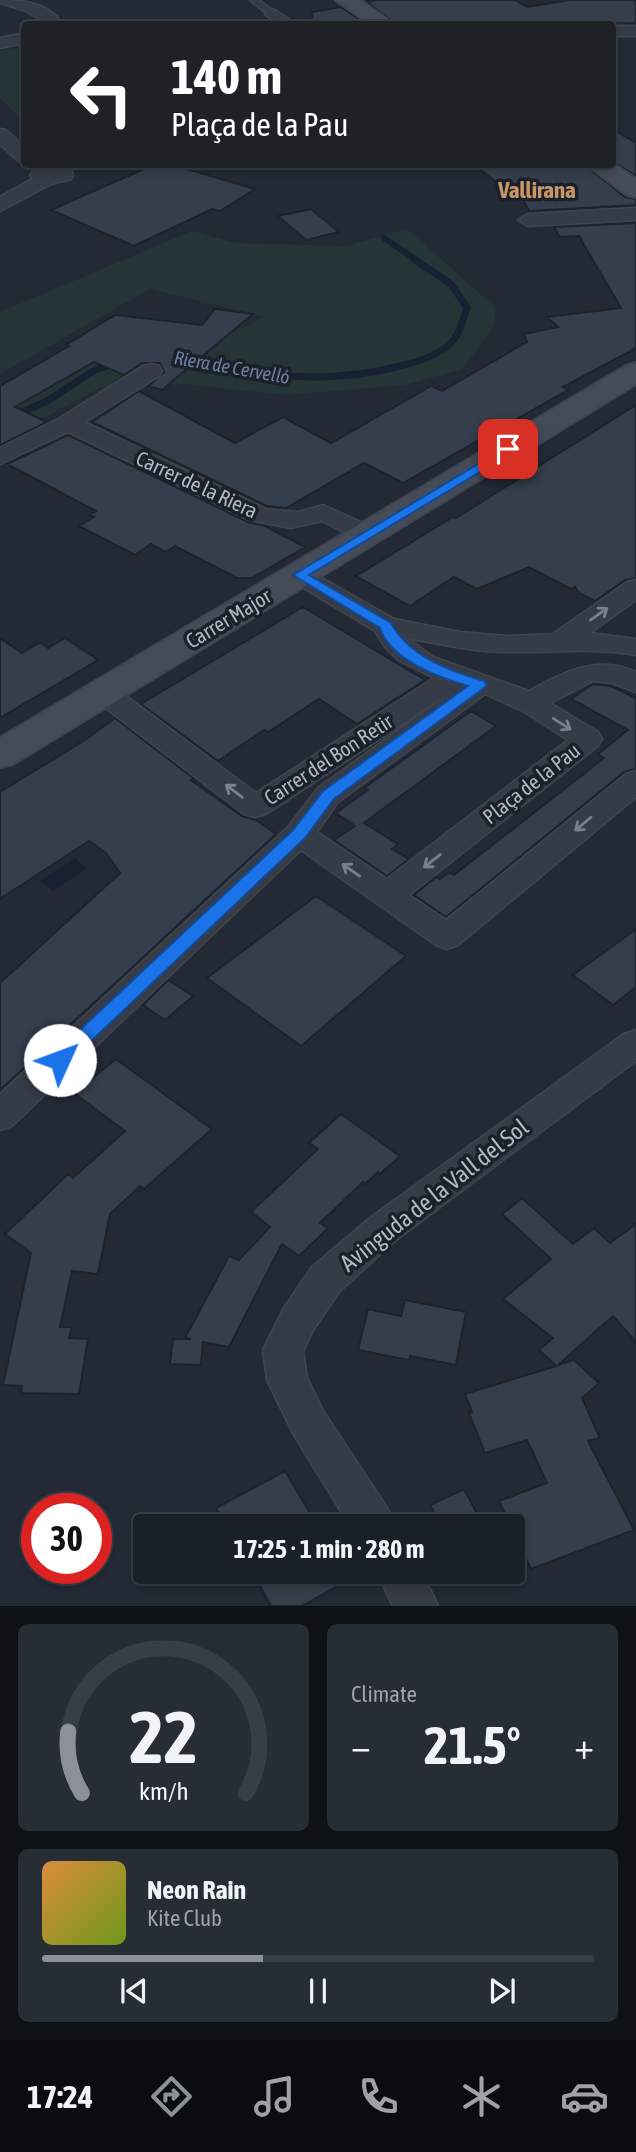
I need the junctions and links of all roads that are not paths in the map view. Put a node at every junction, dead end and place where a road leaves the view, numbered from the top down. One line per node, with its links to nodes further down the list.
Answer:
1 (5, 0): 5 (street)
2 (254, 0): 4 (lane)
3 (346, 0): 7 (street)
4 (273, 14): 6 (street)
5 (49, 21)
6 (284, 21)
7 (378, 21)
8 (616, 31): 9 (street)
9 (636, 31)
10 (21, 39): 11 (street)
11 (0, 43)
12 (0, 134): 13 (street)
13 (21, 154)
14 (74, 168): 16 (street)
15 (604, 168): 17 (street)
16 (40, 171): 18 (street)
17 (636, 190)
18 (0, 205)
19 (636, 214): 20 (street)
20 (528, 220)
21 (151, 371): 23 (street)
22 (636, 372): 25 (street, Carrer Major)
23 (68, 423): 24 (street); 25 (street, Carrer de la Riera)
24 (0, 457)
25 (367, 534): 26 (street, Carrer Major)
26 (299, 575): 28 (street); 33 (street, Carrer Major)
27 (636, 588): 29 (street, one-way to 27)
28 (386, 626): 29 (street); 31 (street, Plaça de la Pau)
29 (561, 641): 30 (street)
30 (636, 647)
31 (467, 681): 33 (street, Carrer del Bon Retir, one-way to 33); 34 (street, Plaça de la Pau); 37 (street)
32 (636, 683): 34 (street)
33 (104, 693): 35 (street, Carrer Major)
34 (529, 703): 38 (street, Plaça de la Pau, one-way to 38)
35 (0, 755)
36 (636, 780): 38 (street, one-way to 38)
37 (299, 834): 38 (street, one-way to 37); 40 (street)
38 (388, 895)
39 (636, 1044): 41 (street, Avinguda de la Vall del Sol)
40 (0, 1116)
41 (366, 1514)
42 (405, 1584): 43 (street)
43 (416, 1606)

